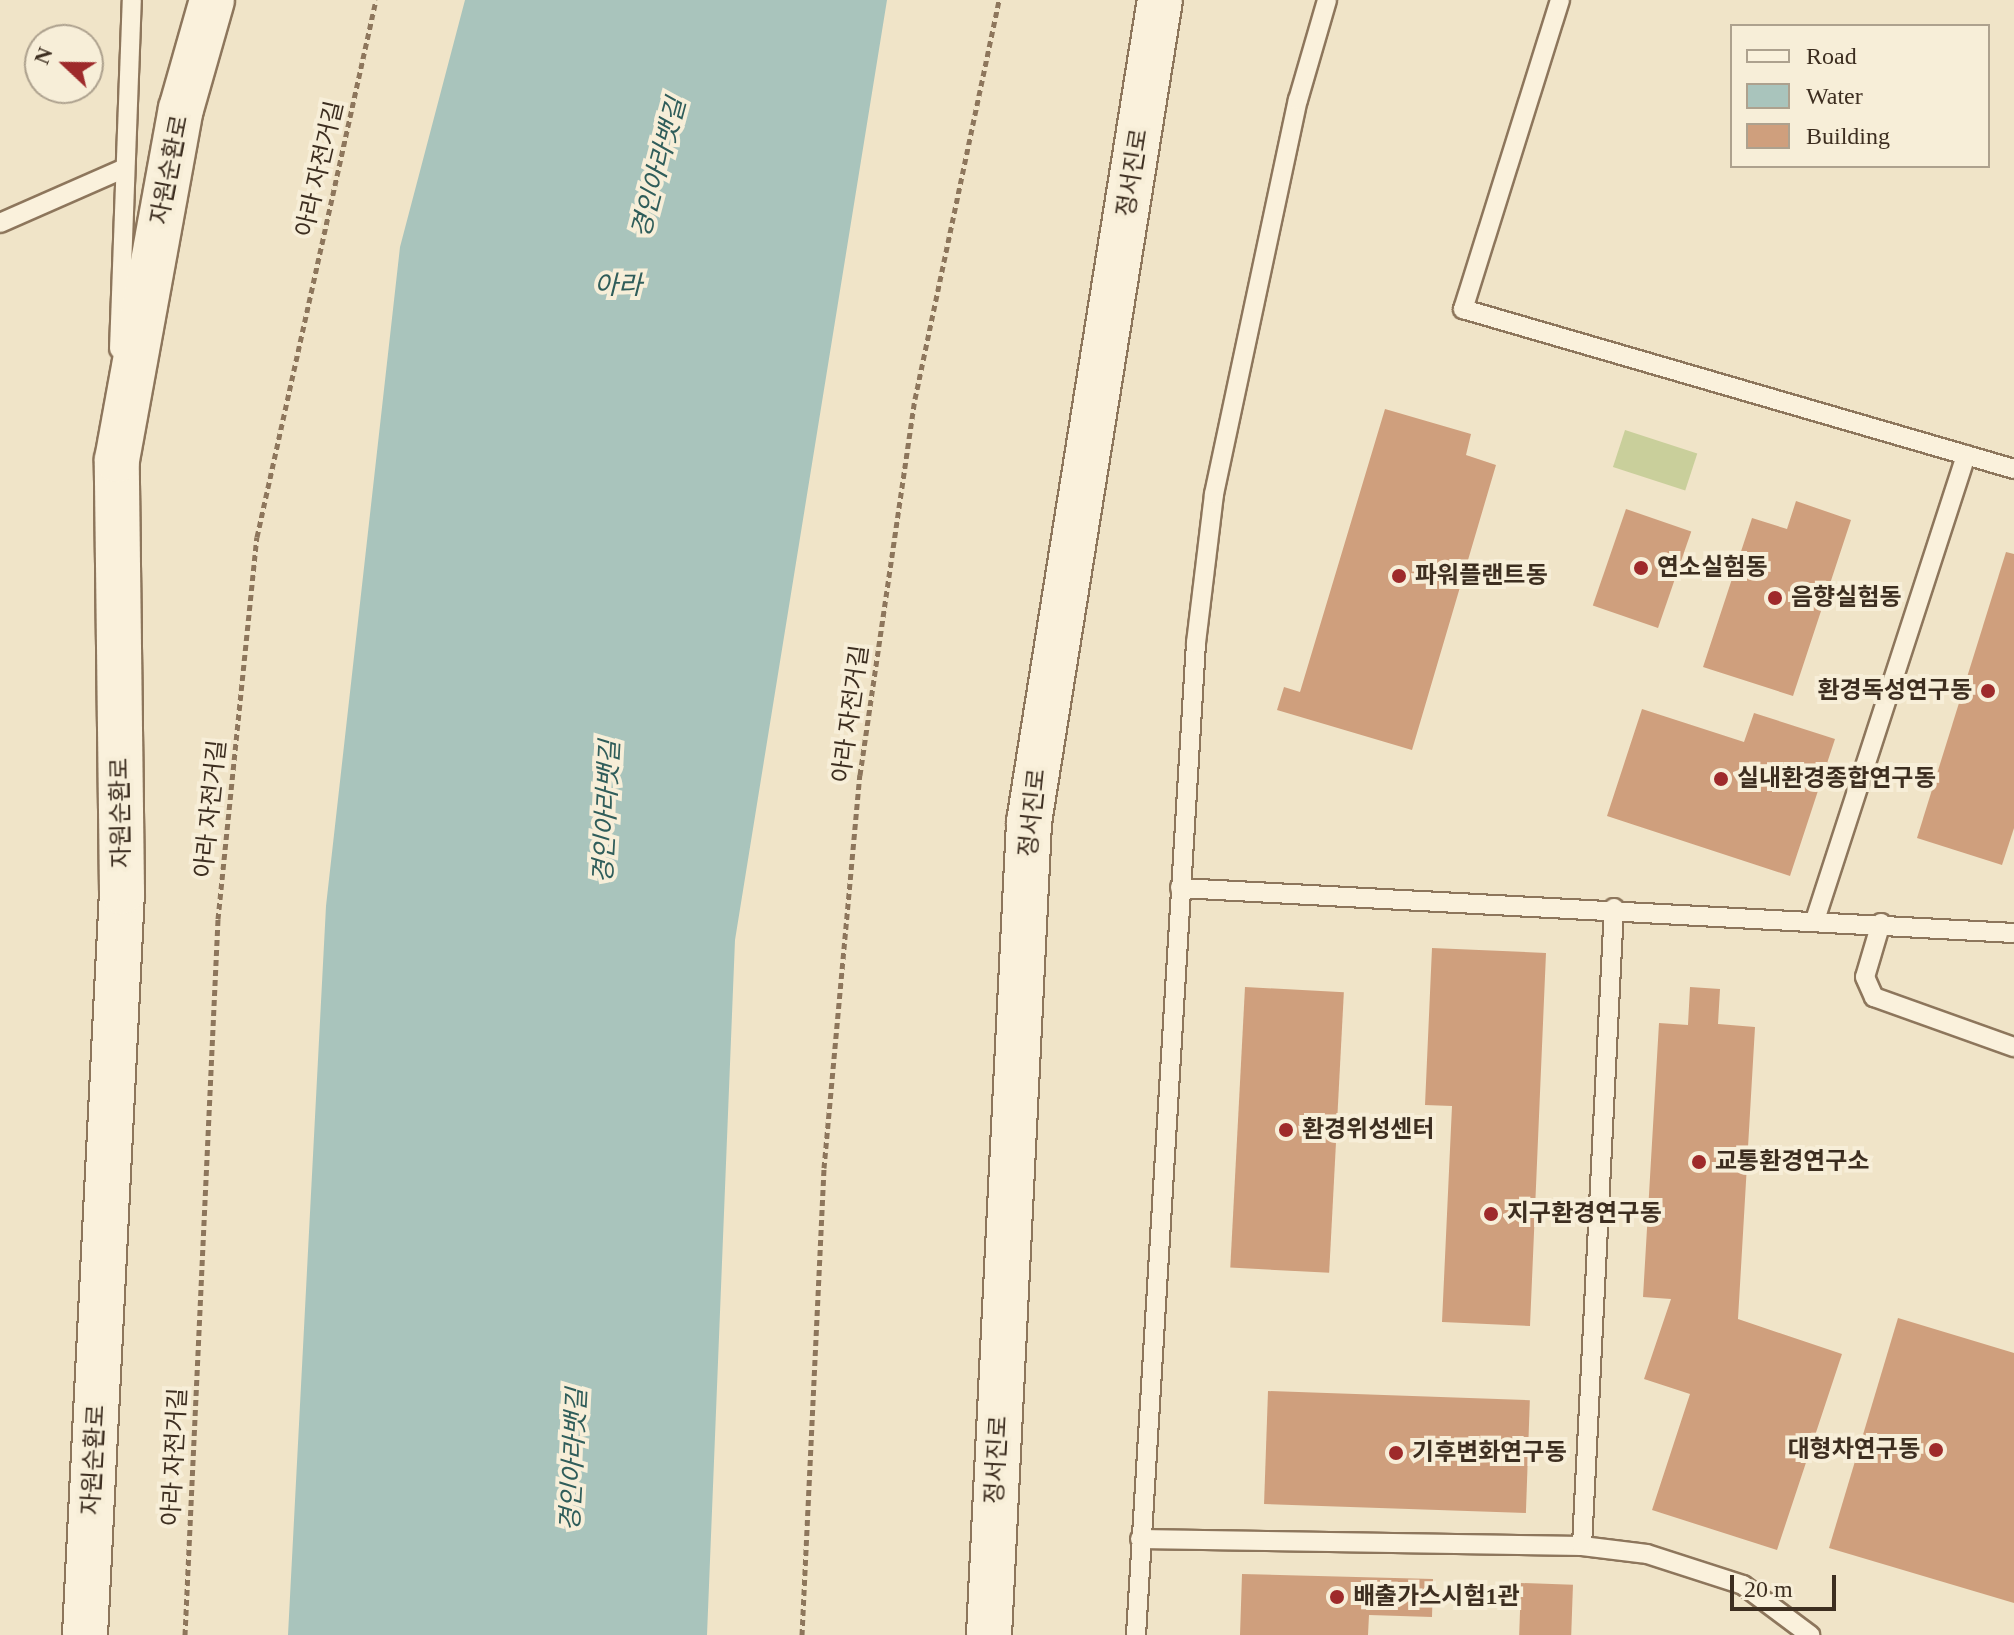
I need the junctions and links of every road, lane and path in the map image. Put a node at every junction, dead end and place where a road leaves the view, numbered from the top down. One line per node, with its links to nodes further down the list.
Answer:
1 (132, 0): 8 (lane)
2 (212, 0): 11 (main road, 자원순환로)
3 (376, 0): 22 (path, 아라 자전거길)
4 (999, 0): 23 (path, 아라 자전거길)
5 (1160, 0): 24 (main road, 정서진로)
6 (1327, 0): 13 (lane)
7 (1560, 0): 10 (lane)
8 (121, 170): 9 (lane); 11 (lane)
9 (0, 223)
10 (1966, 455): 12 (lane); 15 (lane)
11 (117, 460): 21 (main road, 자원순환로)
12 (2014, 469)
13 (1180, 888): 14 (lane); 19 (lane)
14 (1614, 908): 15 (lane); 20 (lane)
15 (1816, 917): 16 (lane)
16 (1881, 923): 17 (lane); 18 (lane)
17 (2014, 933)
18 (2014, 1047)
19 (1140, 1539): 20 (lane); 25 (lane)
20 (1582, 1546): 26 (lane)
21 (85, 1635)
22 (185, 1635)
23 (802, 1635)
24 (989, 1635)
25 (1136, 1635)
26 (1810, 1635)

